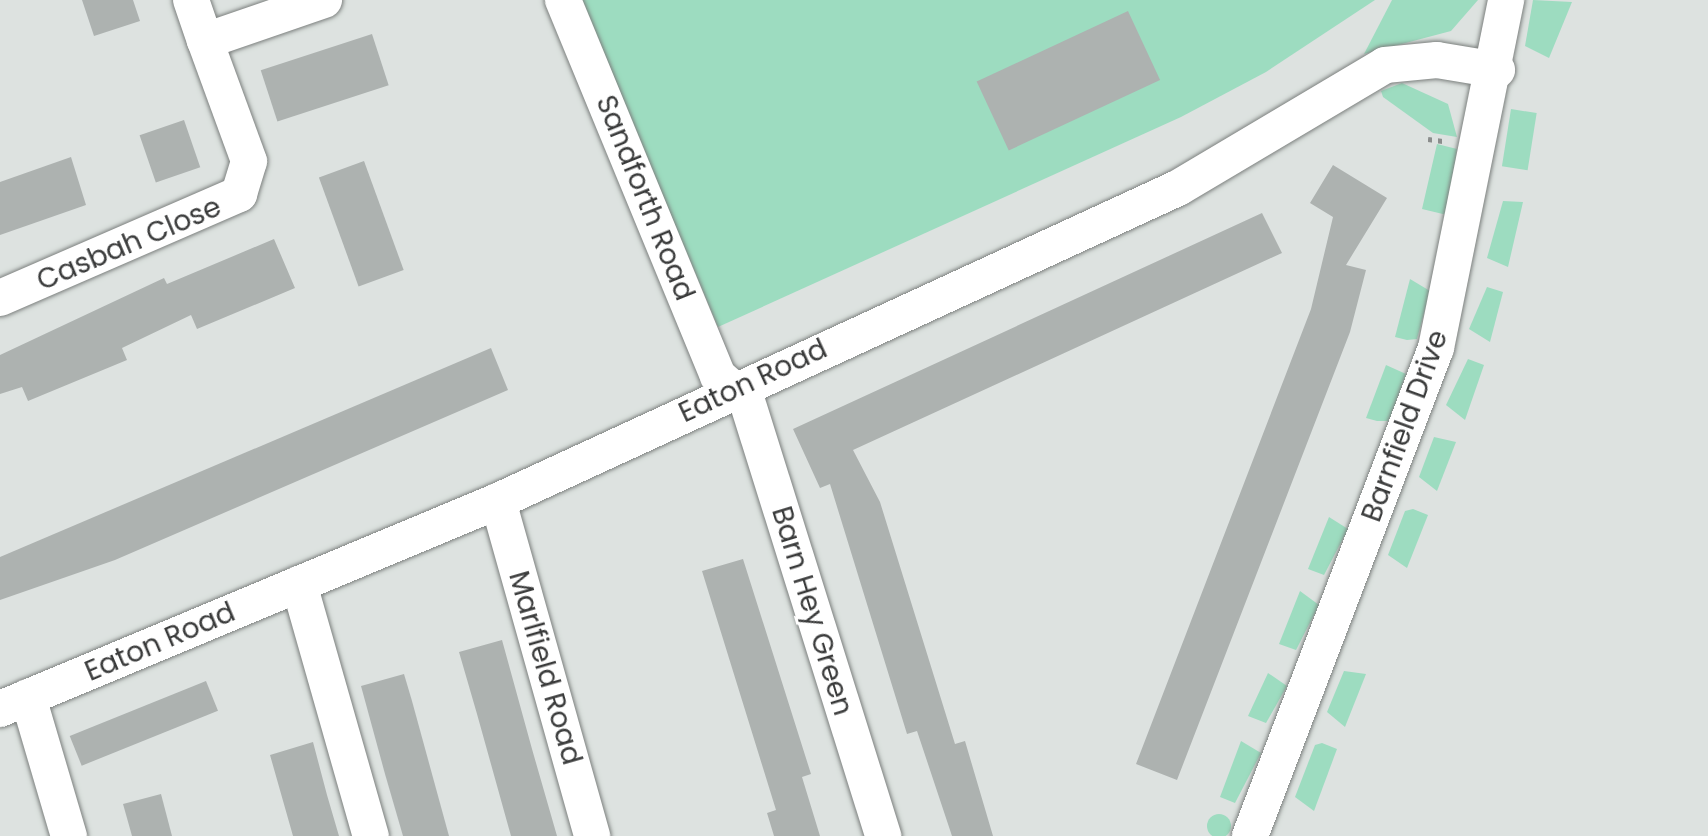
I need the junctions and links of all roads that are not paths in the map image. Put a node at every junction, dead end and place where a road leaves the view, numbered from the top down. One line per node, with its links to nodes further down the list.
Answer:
1 (191, 0): 5 (street, Casbah Close)
2 (324, 0): 5 (street)
3 (563, 0): 8 (street, Sandforth Road)
4 (1506, 0): 6 (street, Barnfield Drive)
5 (205, 41): 7 (street, Casbah Close)
6 (1497, 70): 8 (street, Eaton Road); 16 (street, Barnfield Drive)
7 (0, 298)
8 (736, 389): 9 (street, Eaton Road); 15 (street, Barn Hey Green)
9 (498, 501): 10 (street, Eaton Road); 14 (street, Marlfield Road)
10 (299, 584): 11 (street, Eaton Road); 13 (street)
11 (14, 703): 12 (street)
12 (69, 836)
13 (371, 836)
14 (592, 836)
15 (883, 836)
16 (1250, 836)

